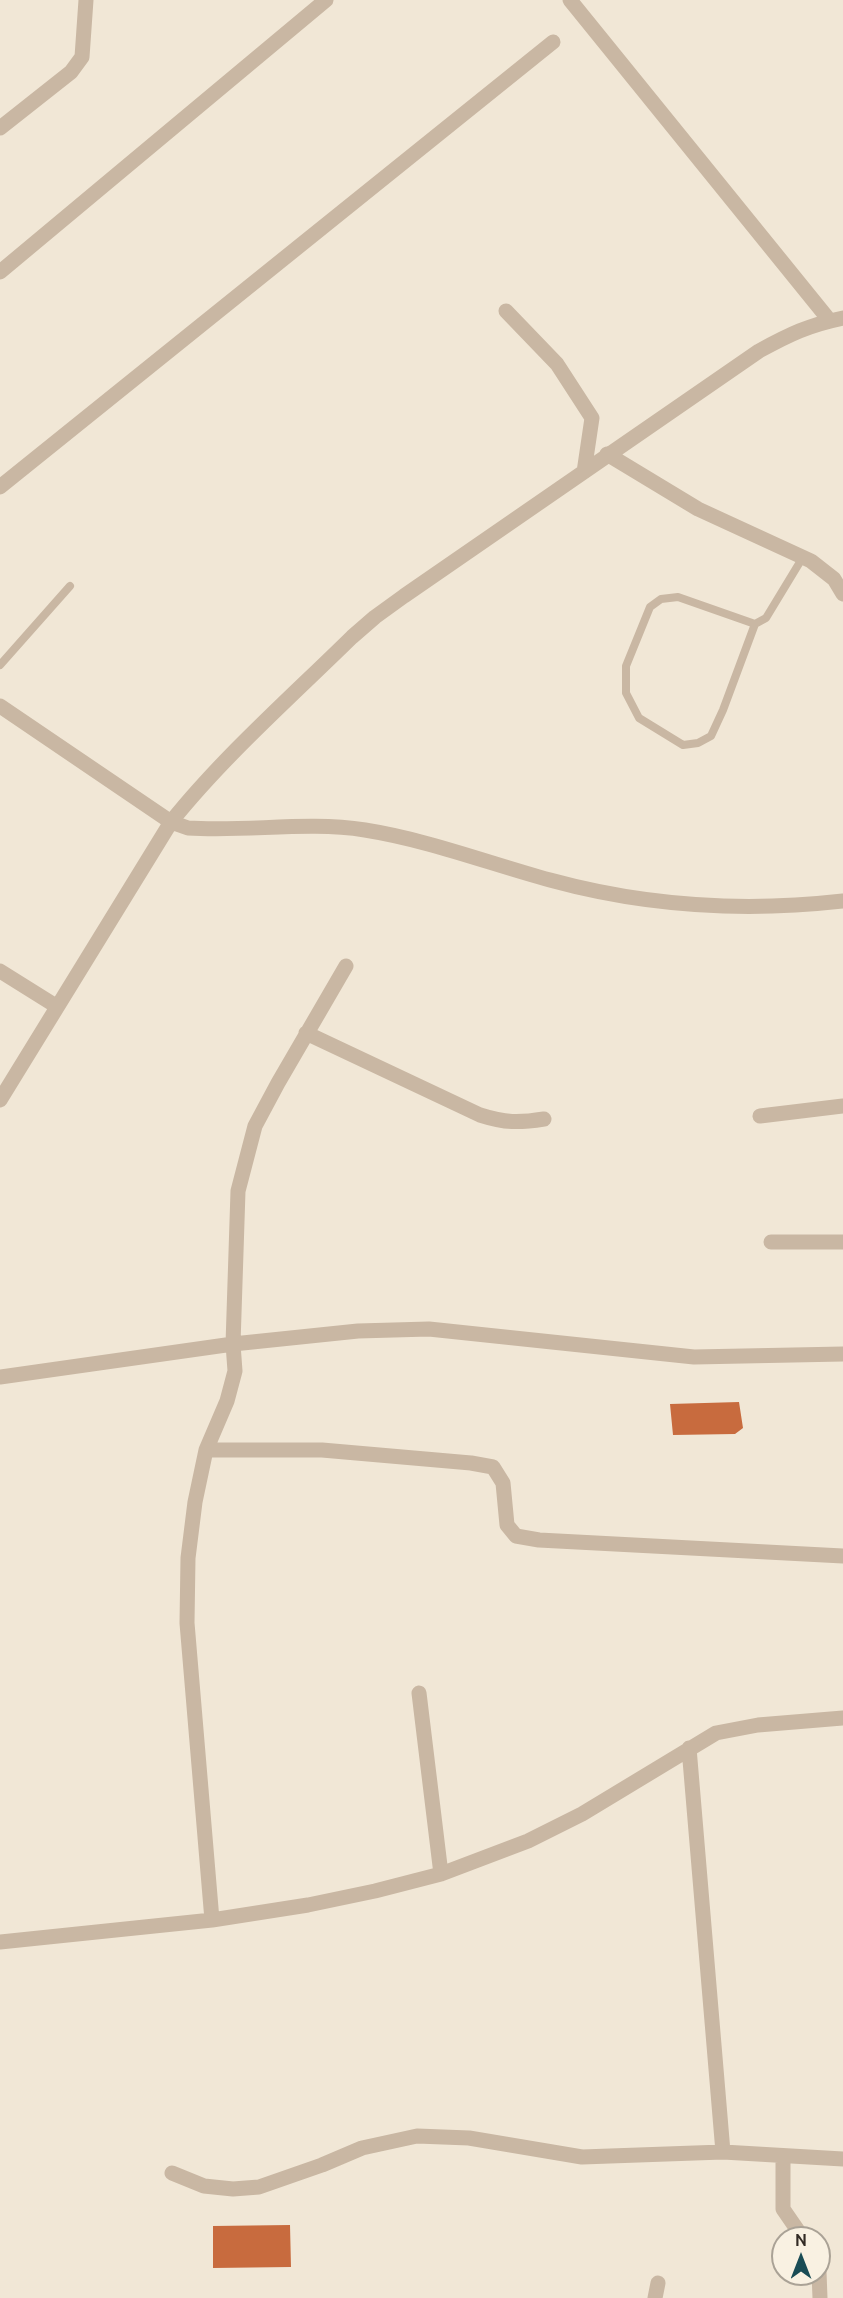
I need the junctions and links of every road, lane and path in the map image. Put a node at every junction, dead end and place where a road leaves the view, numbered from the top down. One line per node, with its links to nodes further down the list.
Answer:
1 (86, 0): 5 (street)
2 (326, 0): 6 (street)
3 (570, 0): 8 (street)
4 (553, 42): 11 (street)
5 (0, 128)
6 (0, 272)
7 (506, 311): 10 (street)
8 (836, 319): 9 (street)
9 (607, 454): 10 (street); 12 (street)
10 (584, 472): 18 (street)
11 (0, 488)
12 (803, 557): 14 (street); 15 (lane)
13 (69, 586): 16 (lane)
14 (843, 594)
15 (755, 624): 15 (lane)
16 (0, 665)
17 (0, 706): 18 (street)
18 (171, 822): 19 (street); 22 (street)
19 (843, 901)
20 (346, 966): 23 (street)
21 (0, 970): 22 (street)
22 (56, 1006): 24 (street)
23 (306, 1033): 27 (street); 30 (street)
24 (0, 1100)
25 (843, 1106): 26 (street)
26 (760, 1116)
27 (544, 1119)
28 (771, 1242): 29 (street)
29 (843, 1242)
30 (233, 1344): 31 (street); 32 (street); 33 (street)
31 (843, 1354)
32 (0, 1377)
33 (206, 1450): 34 (street); 39 (street)
34 (843, 1556)
35 (419, 1693): 38 (street)
36 (843, 1718): 37 (street)
37 (689, 1748): 38 (street); 41 (street)
38 (441, 1874): 39 (street)
39 (212, 1920): 40 (street)
40 (0, 1942)
41 (723, 2152): 42 (street); 44 (street)
42 (783, 2156): 43 (street); 45 (street)
43 (843, 2159)
44 (172, 2173)
45 (795, 2226)

